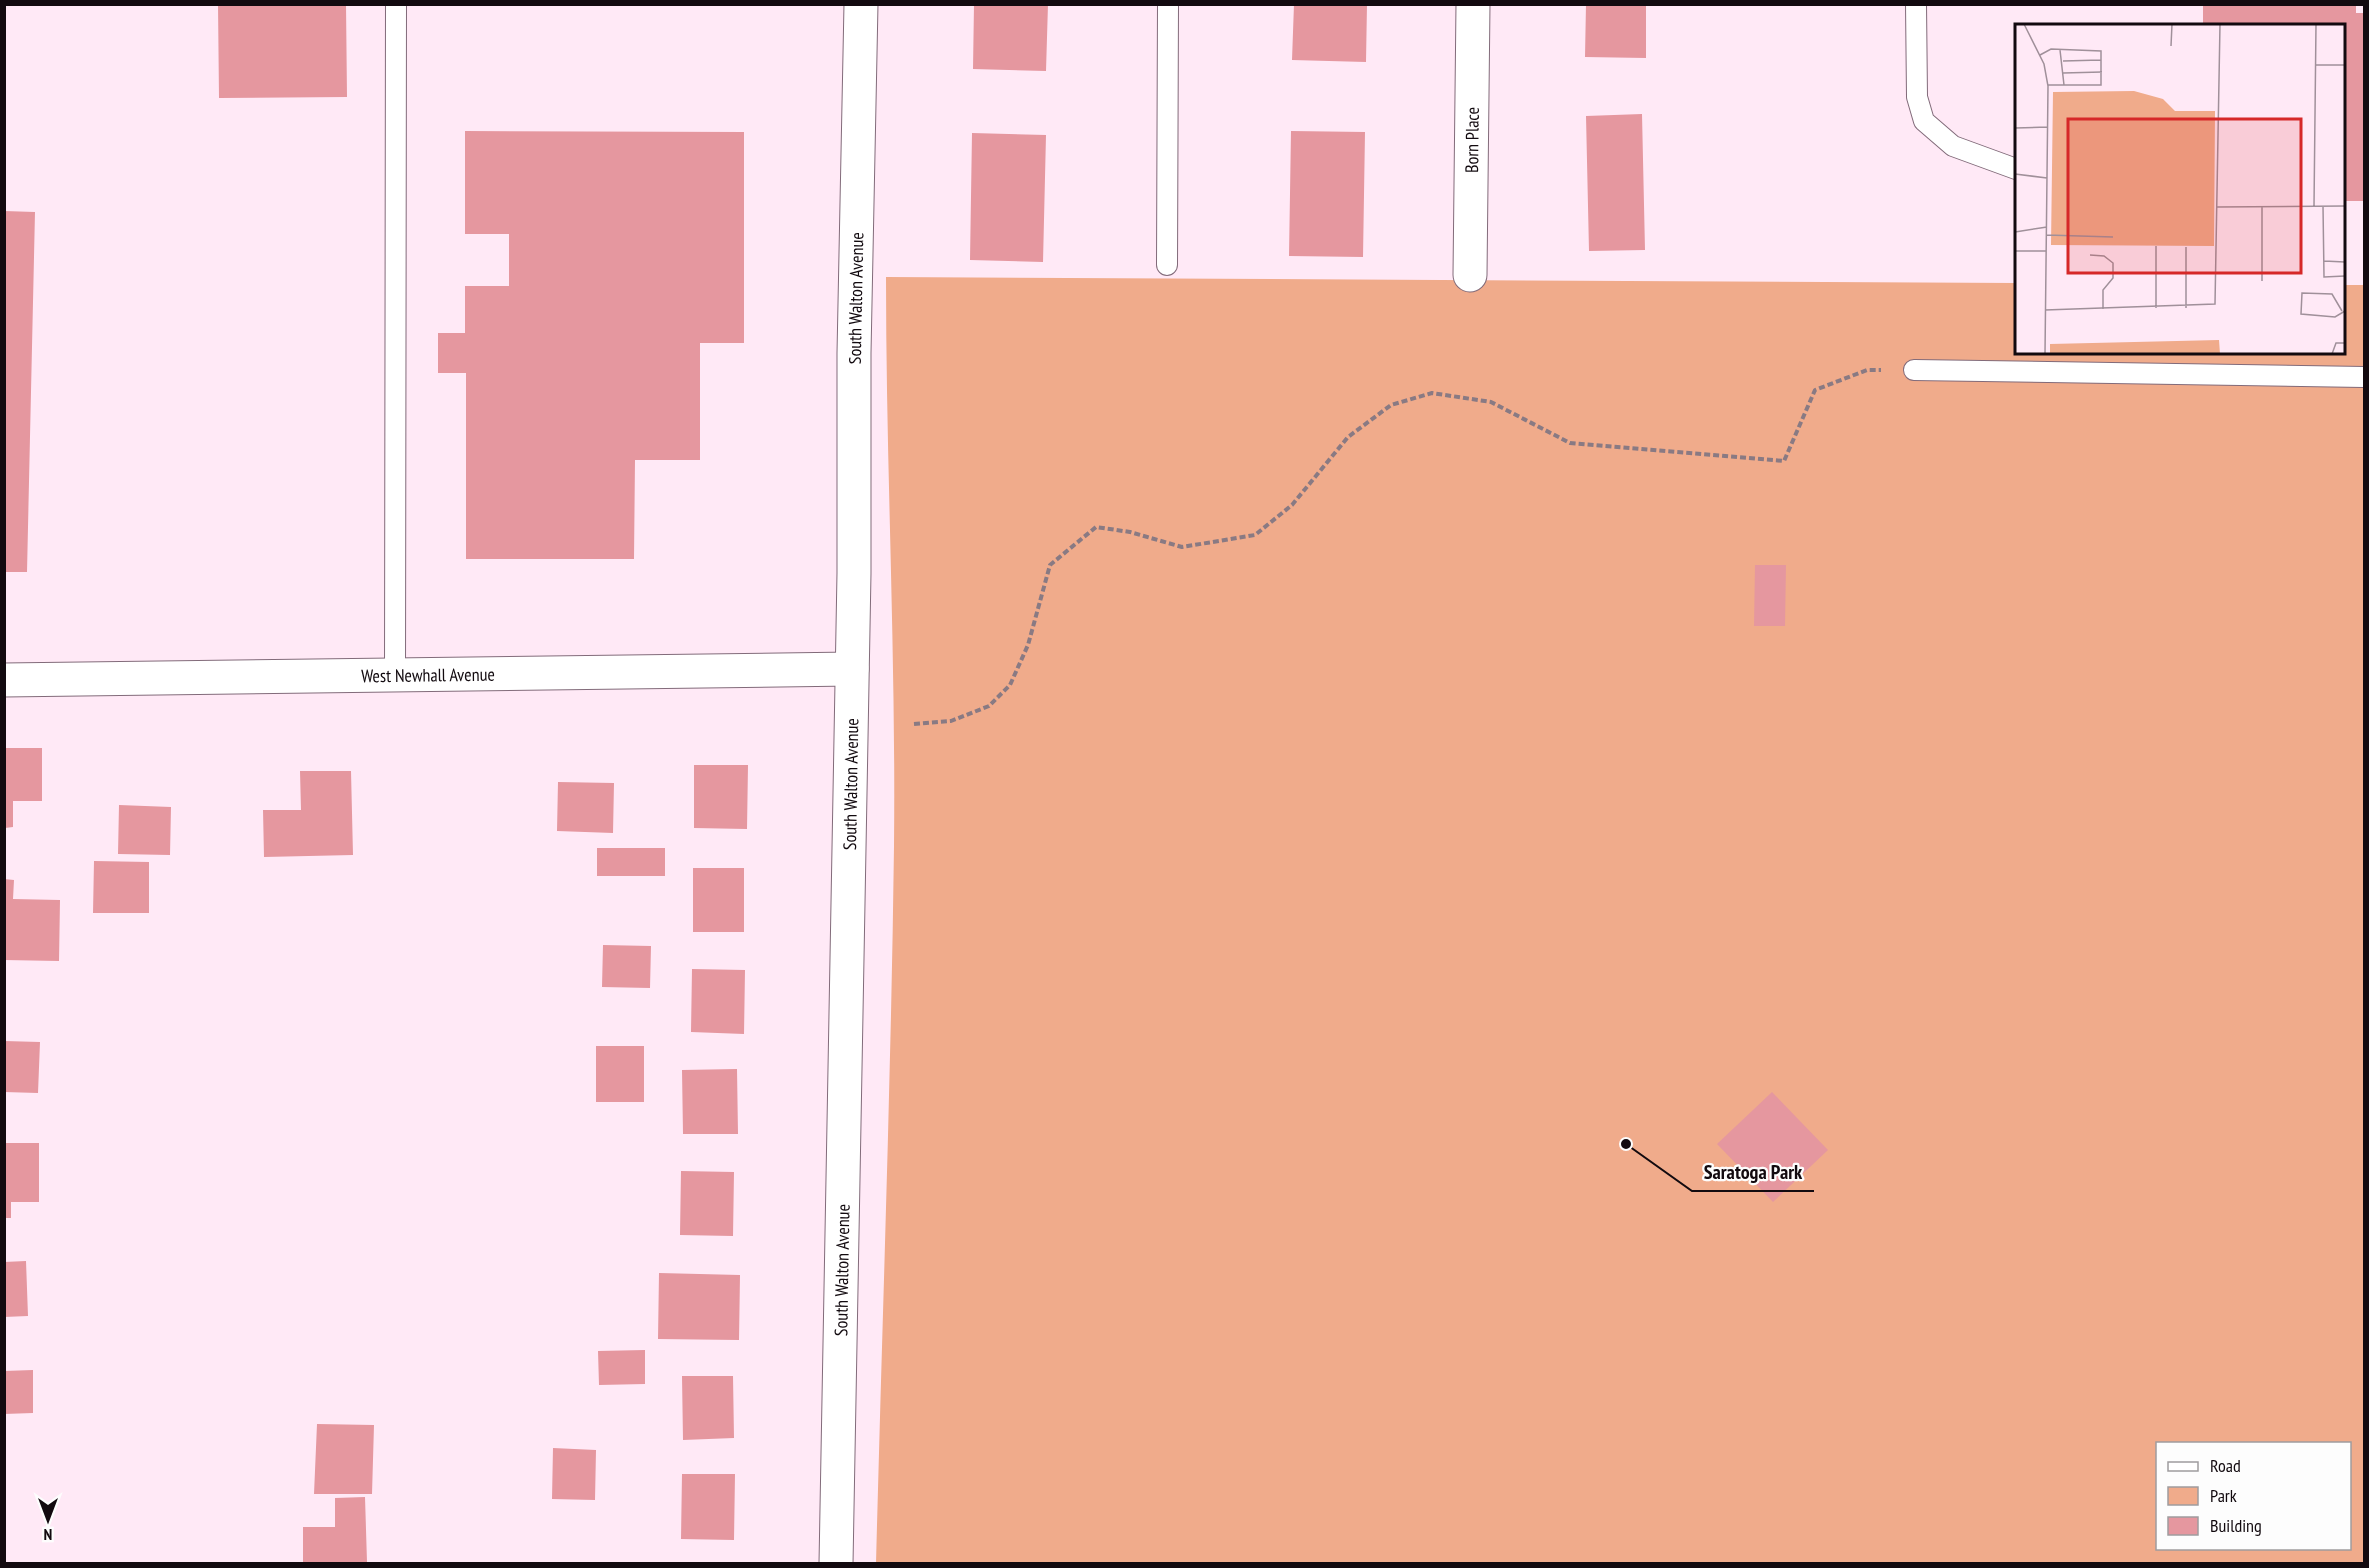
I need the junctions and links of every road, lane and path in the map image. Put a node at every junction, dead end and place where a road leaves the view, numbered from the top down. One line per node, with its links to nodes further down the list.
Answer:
1 (396, 4): 12 (lane)
2 (861, 4): 11 (street, South Walton Avenue)
3 (1168, 4): 7 (lane)
4 (1473, 4): 8 (street, Born Place)
5 (1916, 4): 6 (lane)
6 (2015, 169)
7 (1167, 265)
8 (1470, 275)
9 (1914, 370): 10 (lane); 14 (path)
10 (2364, 377)
11 (852, 669): 12 (street, West Newhall Avenue); 15 (street, South Walton Avenue)
12 (395, 675): 13 (street, West Newhall Avenue)
13 (4, 680)
14 (914, 724)
15 (836, 1563)

